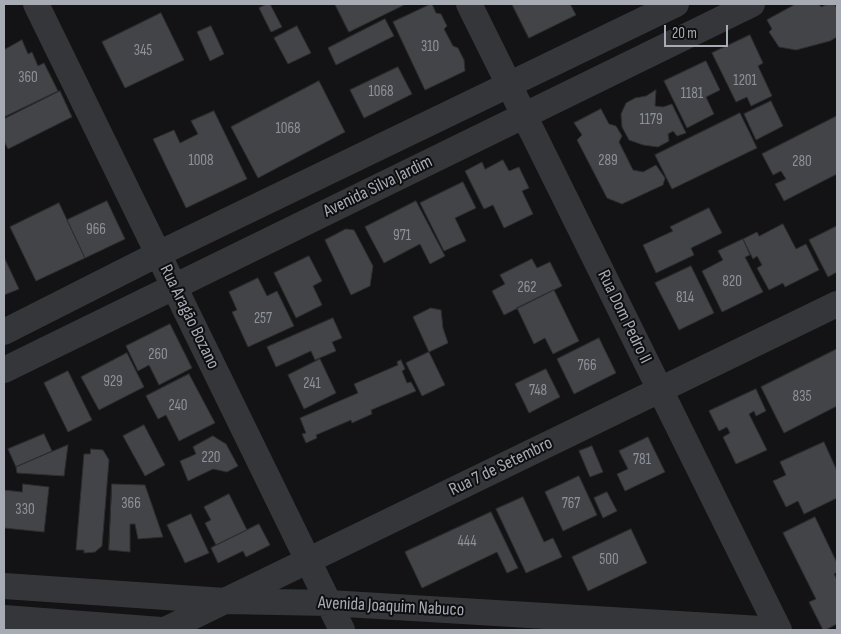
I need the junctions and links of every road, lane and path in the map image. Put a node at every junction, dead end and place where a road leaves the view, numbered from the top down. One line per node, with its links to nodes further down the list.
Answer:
1 (36, 4): 7 (street, Rua Aragão Bozano)
2 (469, 4): 5 (street, Rua Dom Pedro II)
3 (676, 4): 5 (street, Avenida Silva Jardim)
4 (752, 4): 6 (street, Avenida Silva Jardim)
5 (509, 85): 6 (street, Rua Dom Pedro II); 7 (street, Avenida Silva Jardim)
6 (524, 115): 8 (street, Avenida Silva Jardim); 12 (street, Rua Dom Pedro II)
7 (158, 254): 8 (street, Rua Aragão Bozano); 10 (street, Avenida Silva Jardim)
8 (174, 287): 11 (street, Avenida Silva Jardim); 13 (street, Rua Aragão Bozano)
9 (837, 304): 12 (street, Rua 7 de Setembro)
10 (4, 332)
11 (4, 370)
12 (660, 390): 13 (street, Rua 7 de Setembro); 20 (street, Rua Dom Pedro II)
13 (308, 561): 15 (street, Rua 7 de Setembro); 16 (street, Rua Aragão Bozano)
14 (4, 586): 15 (street, Avenida Joaquim Nabuco)
15 (225, 601): 16 (street, Avenida Joaquim Nabuco); 18 (street, Rua 7 de Setembro)
16 (329, 603): 19 (street, Rua Aragão Bozano); 20 (street, Avenida Joaquim Nabuco)
17 (4, 618): 18 (street)
18 (163, 630)
19 (342, 630)
20 (778, 630)

